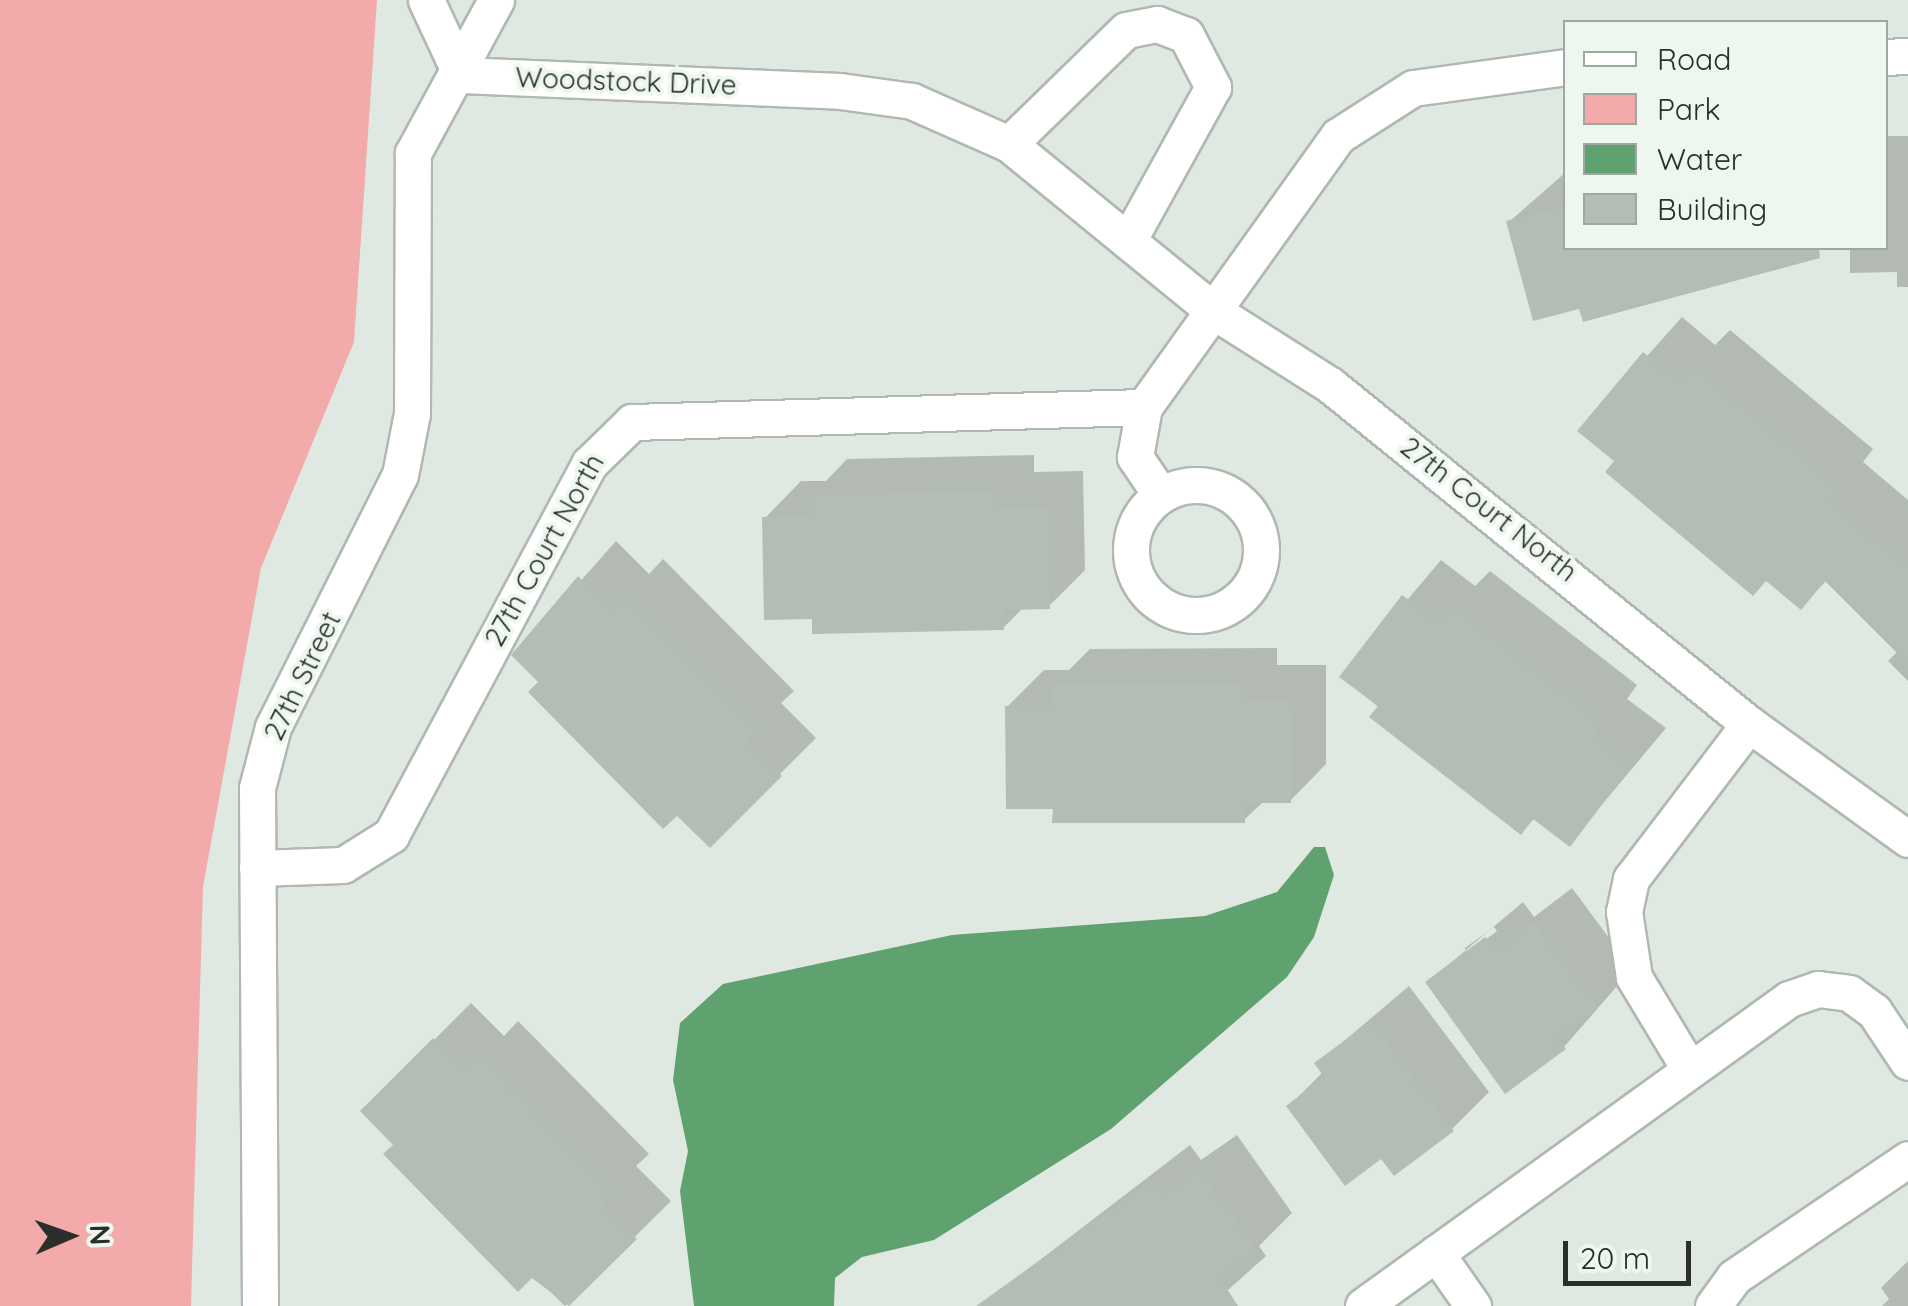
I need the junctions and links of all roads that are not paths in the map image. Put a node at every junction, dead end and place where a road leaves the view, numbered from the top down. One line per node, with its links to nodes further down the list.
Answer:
1 (426, 0): 4 (street)
2 (496, 0): 4 (street)
3 (1563, 67): 8 (street)
4 (462, 75): 5 (street, Woodstock Drive); 13 (street, 27th Street)
5 (790, 89): 6 (street, 27th Court North)
6 (1009, 144): 7 (street, 27th Court North); 7 (street)
7 (1128, 240): 8 (street, 27th Court North)
8 (1215, 312): 9 (street); 11 (street, 27th Court North)
9 (1144, 408): 10 (street); 13 (street, 27th Court North)
10 (1160, 494)
11 (1749, 724): 12 (street, 27th Court North); 15 (street)
12 (1908, 839)
13 (257, 868): 18 (street, 27th Street)
14 (1908, 1062): 15 (street)
15 (1690, 1070): 17 (street)
16 (1908, 1159): 21 (street)
17 (1436, 1253): 19 (street); 20 (street)
18 (260, 1306)
19 (1363, 1306)
20 (1474, 1306)
21 (1713, 1306)

